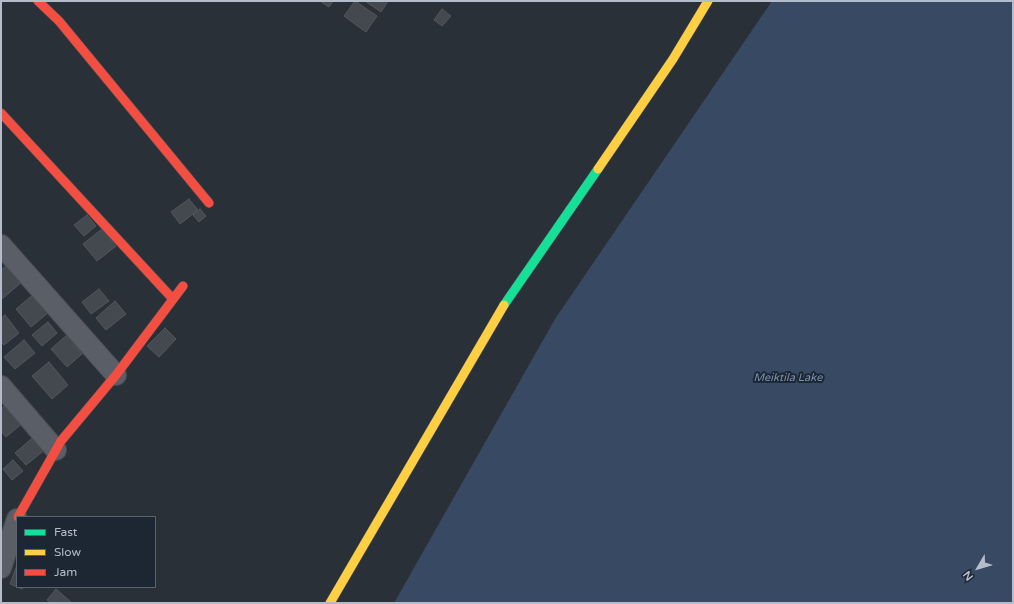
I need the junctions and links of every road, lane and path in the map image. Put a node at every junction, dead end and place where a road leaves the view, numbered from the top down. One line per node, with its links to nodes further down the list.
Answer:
1 (38, 1): 4 (street)
2 (708, 1): 14 (street)
3 (1, 113): 7 (street)
4 (209, 203)
5 (1, 245): 8 (street)
6 (183, 286): 7 (street)
7 (172, 298): 8 (street)
8 (116, 375): 10 (street)
9 (1, 386): 10 (street)
10 (56, 450): 11 (street)
11 (17, 516)
12 (12, 524): 13 (street)
13 (1, 568)
14 (330, 603)

